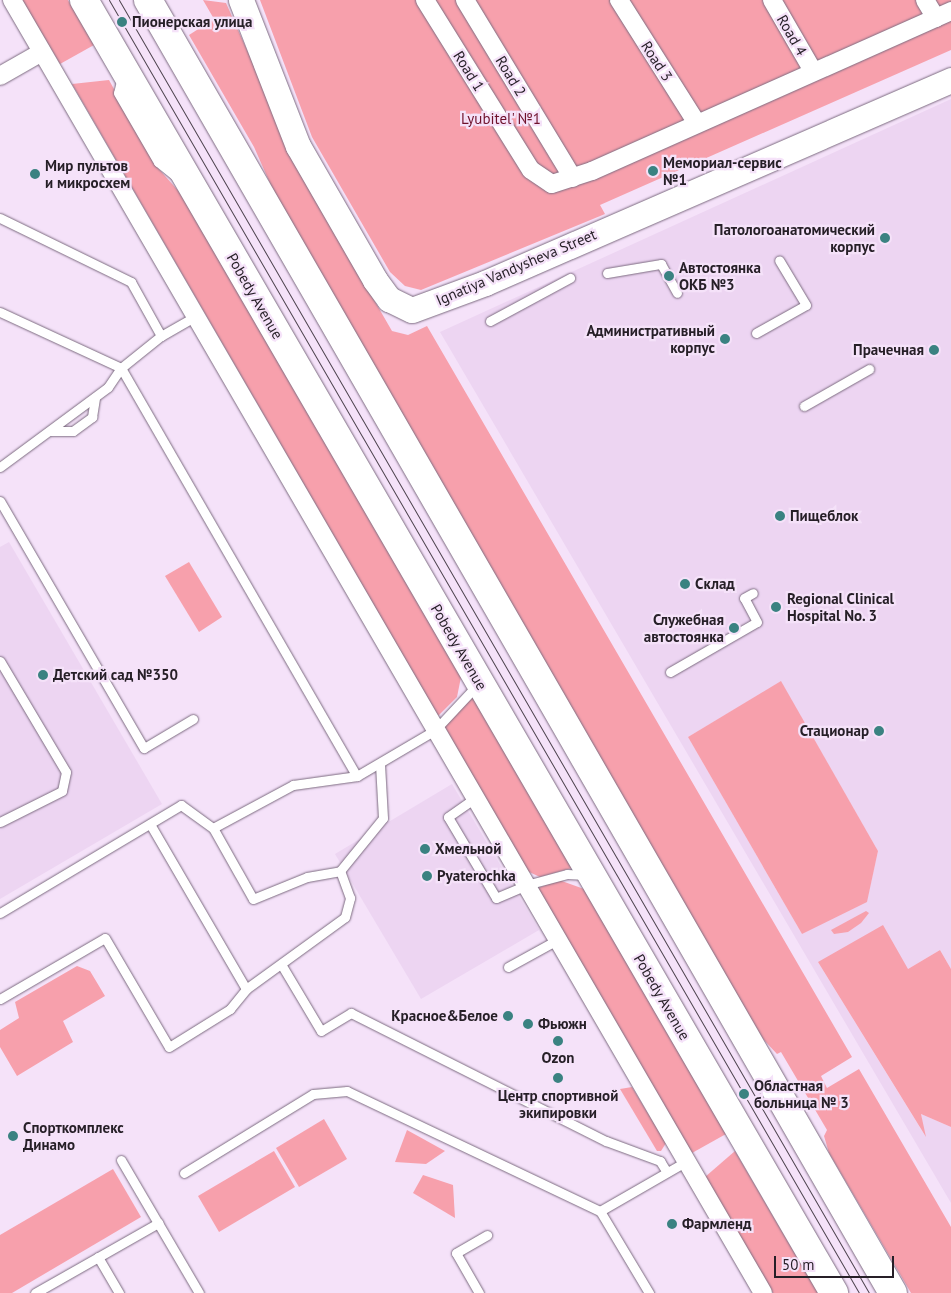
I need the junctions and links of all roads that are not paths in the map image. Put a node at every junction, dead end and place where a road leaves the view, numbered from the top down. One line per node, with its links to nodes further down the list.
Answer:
1 (12, 0): 11 (street)
2 (84, 0): 38 (main road, Pobedy Avenue)
3 (148, 0): 71 (main road)
4 (242, 0): 14 (street, Ignatiya Vandysheva Street)
5 (425, 0): 16 (street, Road 1)
6 (466, 0): 16 (street, Road 2)
7 (619, 0): 15 (street, Road 3)
8 (772, 0): 12 (street, Road 4)
9 (924, 0): 10 (street)
10 (943, 15): 12 (street)
11 (42, 52): 13 (street); 23 (street)
12 (813, 70): 15 (street)
13 (0, 76)
14 (951, 80)
15 (696, 122): 16 (street)
16 (573, 178)
17 (0, 218): 26 (lane)
18 (780, 260): 25 (lane)
19 (607, 272): 21 (lane)
20 (570, 278): 24 (lane)
21 (677, 293)
22 (0, 312): 27 (lane)
23 (196, 316): 26 (lane); 40 (street)
24 (490, 321)
25 (756, 333)
26 (161, 336): 27 (lane)
27 (121, 368): 29 (lane); 42 (lane)
28 (869, 369): 30 (lane)
29 (95, 397): 31 (lane); 31 (lane)
30 (804, 406)
31 (50, 431): 32 (lane)
32 (0, 467)
33 (0, 502): 34 (lane)
34 (3, 514): 39 (lane)
35 (753, 593): 37 (lane)
36 (0, 662): 44 (lane)
37 (670, 672)
38 (480, 682): 40 (lane); 48 (main road, Pobedy Avenue)
39 (193, 719)
40 (435, 730): 41 (lane); 43 (street)
41 (380, 765): 42 (lane); 47 (lane)
42 (357, 776): 46 (lane)
43 (475, 798): 49 (street); 49 (lane)
44 (0, 822)
45 (150, 824): 46 (lane); 50 (lane); 54 (lane)
46 (213, 828): 47 (lane)
47 (340, 871): 52 (lane)
48 (591, 876): 49 (lane); 70 (main road, Pobedy Avenue)
49 (526, 885): 51 (street)
50 (0, 914)
51 (557, 940): 53 (lane); 57 (street)
52 (281, 964): 54 (lane); 58 (lane)
53 (508, 967)
54 (246, 989): 55 (lane)
55 (0, 999)
56 (121, 1160): 61 (lane)
57 (686, 1161): 58 (lane); 69 (street)
58 (667, 1172): 60 (lane)
59 (184, 1173): 60 (lane)
60 (600, 1211): 68 (lane)
61 (158, 1223): 63 (lane); 66 (lane)
62 (487, 1235): 67 (lane)
63 (98, 1257): 64 (lane); 65 (lane)
64 (35, 1293)
65 (119, 1293)
66 (199, 1293)
67 (479, 1293)
68 (649, 1293)
69 (763, 1293)
70 (834, 1293)
71 (893, 1293)

